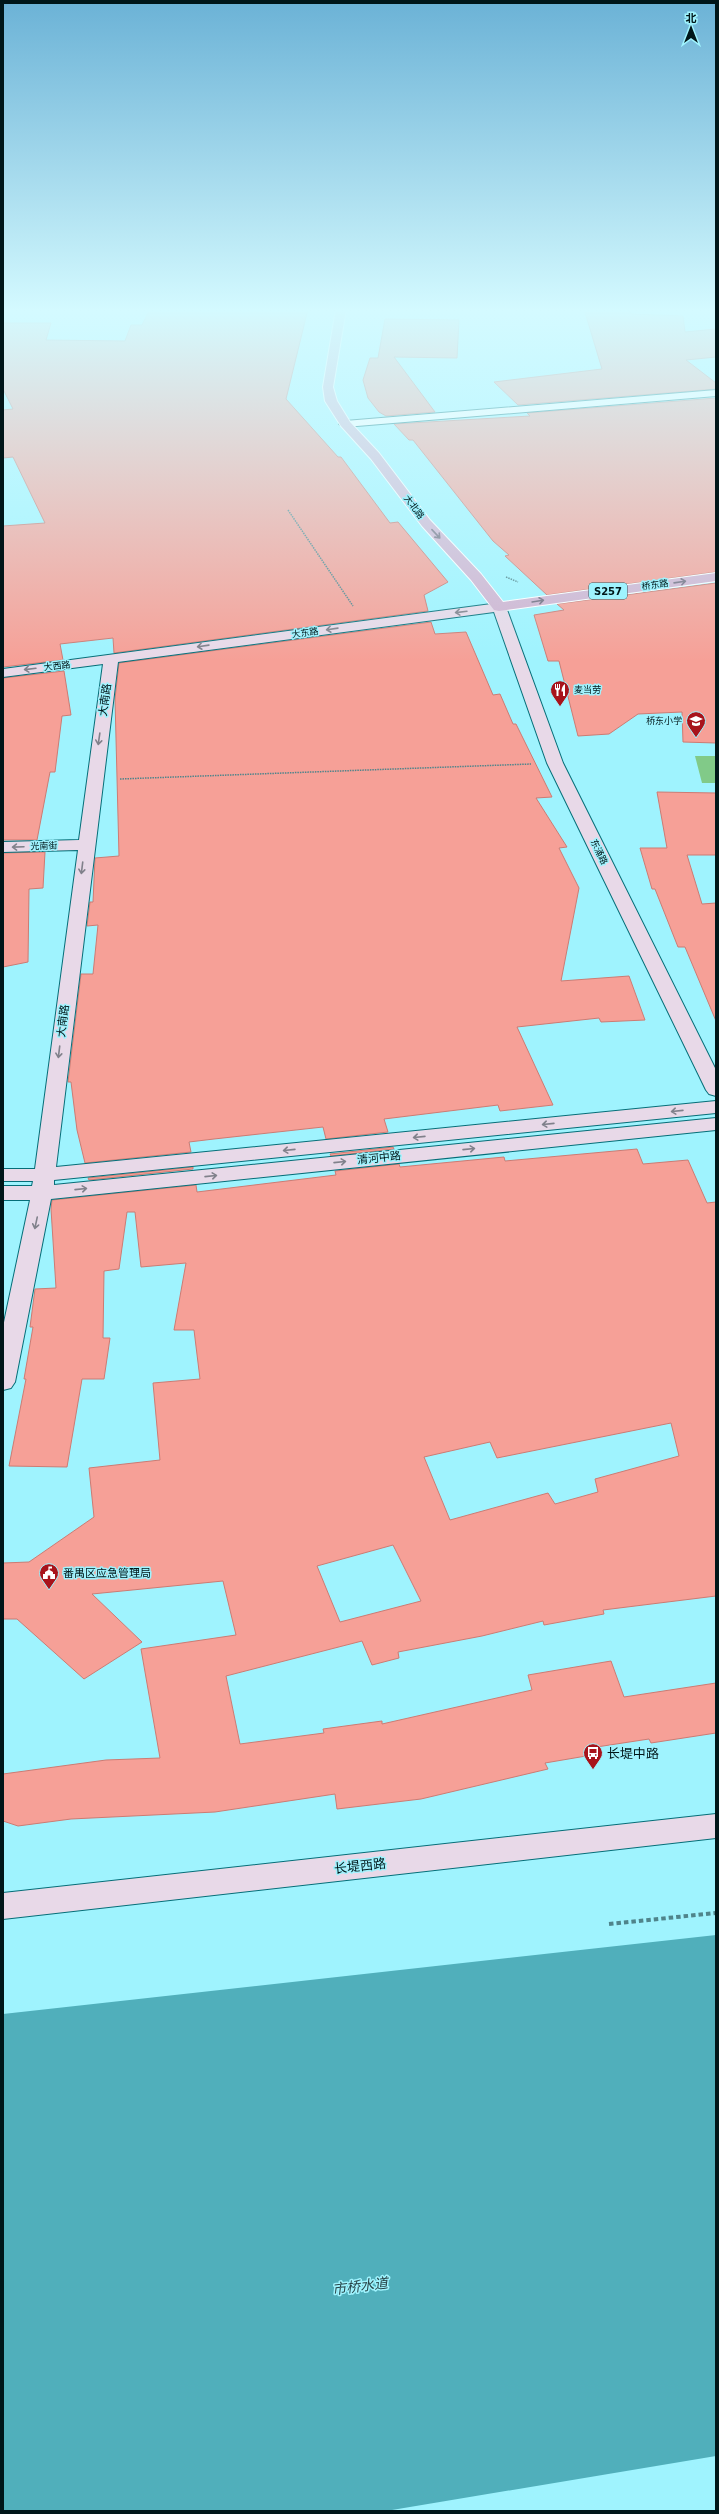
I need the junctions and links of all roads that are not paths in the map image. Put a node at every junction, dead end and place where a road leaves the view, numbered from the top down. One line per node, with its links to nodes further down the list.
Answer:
1 (347, 426): 3 (main road, 大北路, one-way to 3)
2 (716, 577): 3 (main road, 桥东路 / S257, one-way to 2)
3 (499, 607): 4 (street, 大东路, one-way to 4); 8 (street, 东涌路)
4 (111, 659): 5 (street, 大西路, one-way to 5); 6 (street, 大南路, one-way to 6)
5 (3, 672)
6 (85, 845): 7 (street, 光南街, one-way to 7); 12 (street, 大南路, one-way to 12)
7 (3, 847)
8 (716, 1090)
9 (716, 1107): 12 (street, 清河中路, one-way to 12)
10 (716, 1124): 12 (street, 清河中路, one-way to 10)
11 (3, 1176): 12 (street)
12 (43, 1184): 13 (street); 14 (street, 大南路, one-way to 14)
13 (3, 1193)
14 (3, 1382)
15 (716, 1826): 16 (street, 长堤西路)
16 (3, 1906)

